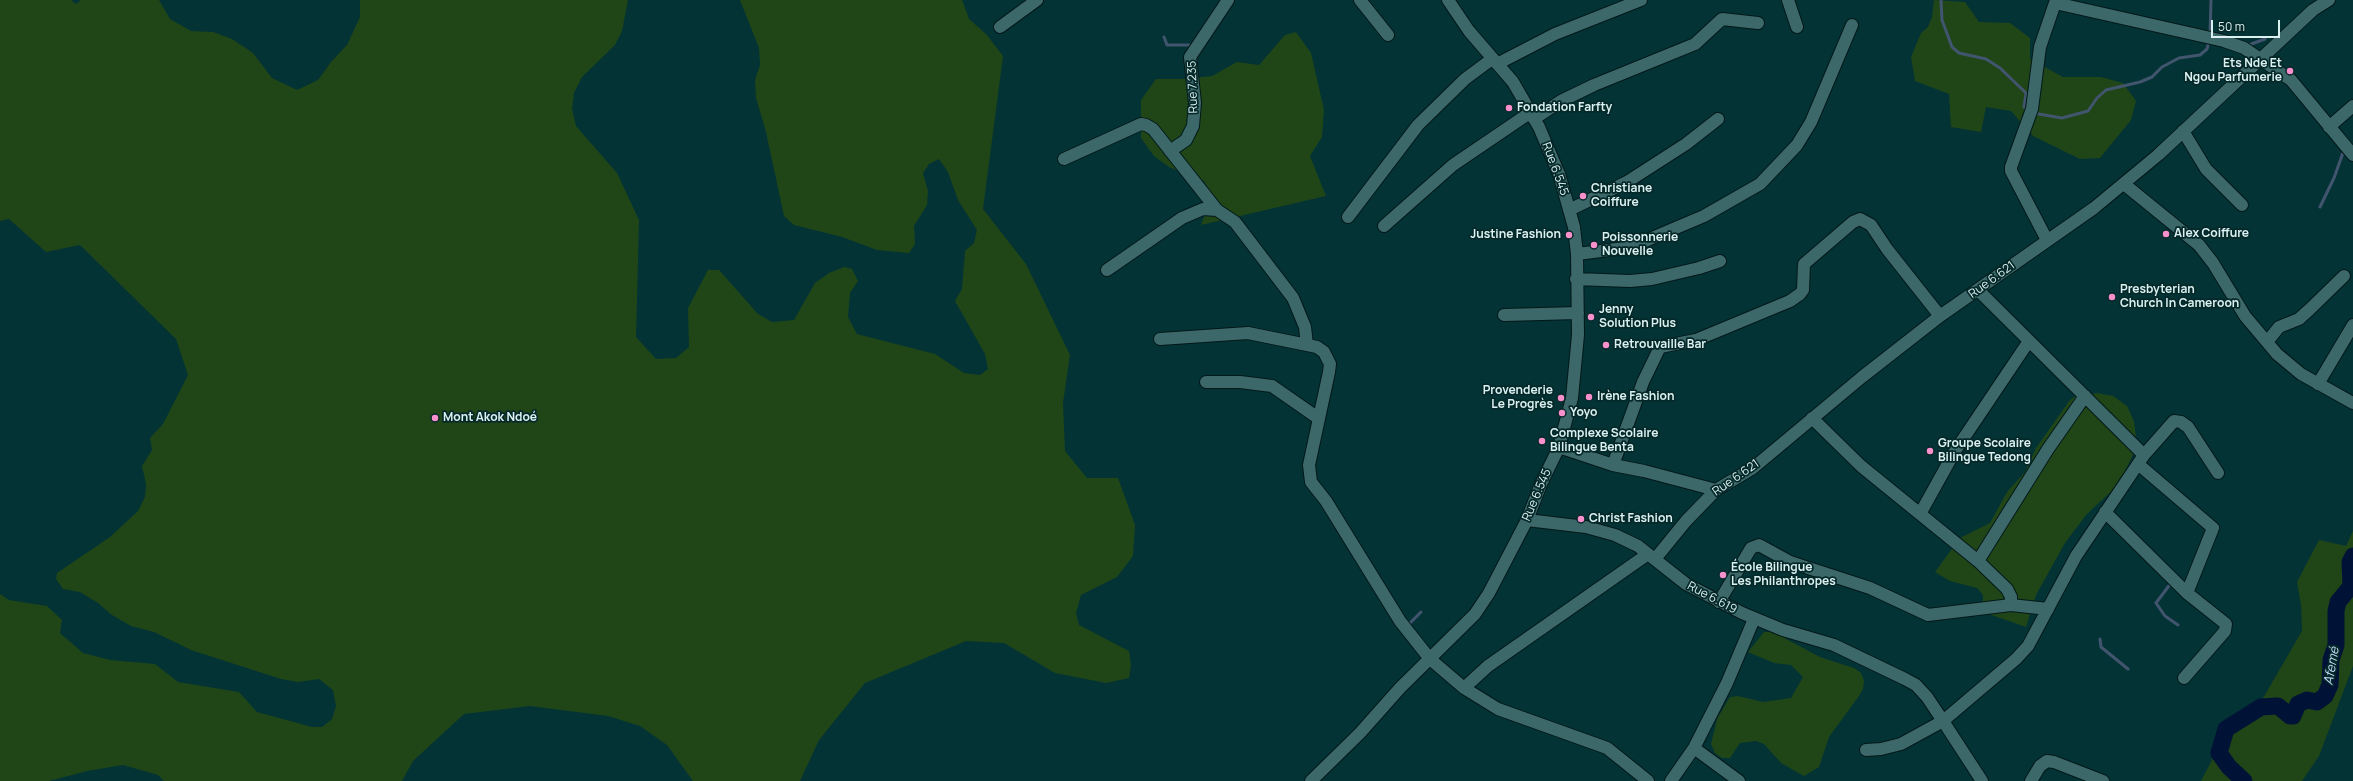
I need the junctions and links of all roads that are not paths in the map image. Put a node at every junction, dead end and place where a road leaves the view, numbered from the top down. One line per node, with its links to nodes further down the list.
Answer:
1 (1037, 0): 11 (street)
2 (1228, 0): 21 (street, Rue 7.235)
3 (1360, 0): 13 (street)
4 (1641, 0): 15 (street)
5 (1788, 0): 12 (street)
6 (2329, 0): 14 (street, Rue 6.621)
7 (1452, 1): 15 (street, Rue 6.545)
8 (2055, 2): 14 (street); 30 (street)
9 (1758, 23): 17 (street)
10 (1852, 25): 31 (street)
11 (1000, 27)
12 (1797, 27)
13 (1388, 35)
14 (2261, 60): 19 (street); 20 (street, Rue 6.621)
15 (1495, 62): 17 (street, Rue 6.545); 28 (street)
16 (2353, 106): 19 (street)
17 (1533, 116): 27 (street, Rue 6.545); 29 (street)
18 (1718, 119): 27 (street)
19 (2330, 127): 22 (street)
20 (2183, 131): 24 (street, Rue 6.621); 25 (street)
21 (1170, 151): 23 (street); 26 (street)
22 (2353, 155)
23 (1064, 158)
24 (2124, 184): 30 (street, Rue 6.621); 43 (street)
25 (2242, 205)
26 (1217, 210): 33 (street); 44 (street)
27 (1569, 210): 31 (street, Rue 6.545)
28 (1348, 217)
29 (1384, 226)
30 (2047, 240): 36 (street, Rue 6.621)
31 (1576, 254): 35 (street, Rue 6.545)
32 (1720, 261): 35 (street)
33 (1107, 270)
34 (2344, 276): 43 (street)
35 (1576, 279): 37 (street, Rue 6.545)
36 (1978, 290): 39 (street, Rue 6.621); 42 (street)
37 (1578, 313): 38 (street); 51 (street, Rue 6.545)
38 (1504, 315)
39 (1940, 316): 50 (street, Rue 6.621); 53 (street)
40 (2353, 325): 46 (street)
41 (1160, 339): 44 (street)
42 (2029, 341): 47 (street); 57 (street)
43 (2267, 342): 46 (street)
44 (1307, 345): 49 (street)
45 (1206, 382): 49 (street)
46 (2318, 384): 48 (street)
47 (2085, 396): 52 (street); 60 (street)
48 (2353, 403)
49 (1318, 418): 66 (street)
50 (1812, 418): 55 (street, Rue 6.621); 57 (street)
51 (1559, 447): 53 (street); 58 (street, Rue 6.545)
52 (2141, 459): 54 (street); 56 (street); 61 (street)
53 (1613, 465): 55 (street)
54 (2218, 473)
55 (1716, 490): 59 (street, Rue 6.621)
56 (2105, 512): 61 (street); 64 (street)
57 (1920, 514): 60 (street)
58 (1527, 520): 59 (street, Rue 6.619); 66 (street, Rue 6.545)
59 (1652, 556): 62 (street, Rue 6.619); 68 (street)
60 (1978, 561): 63 (street)
61 (2187, 593): 67 (street)
62 (1719, 602): 63 (street); 65 (street, Rue 6.619)
63 (2011, 605): 64 (street)
64 (2048, 609): 69 (street)
65 (1754, 619): 69 (street, Rue 6.619); 70 (street)
66 (1430, 659): 68 (street); 72 (street, Rue 6.545)
67 (2184, 678)
68 (1464, 688): 73 (street)
69 (1943, 721): 71 (street); 76 (street, Rue 6.619)
70 (1694, 748): 74 (street); 75 (street)
71 (1866, 750)
72 (1311, 781)
73 (1648, 781)
74 (1670, 781)
75 (1739, 781)
76 (1982, 781)
77 (2031, 781): 78 (street)
78 (2102, 781)

